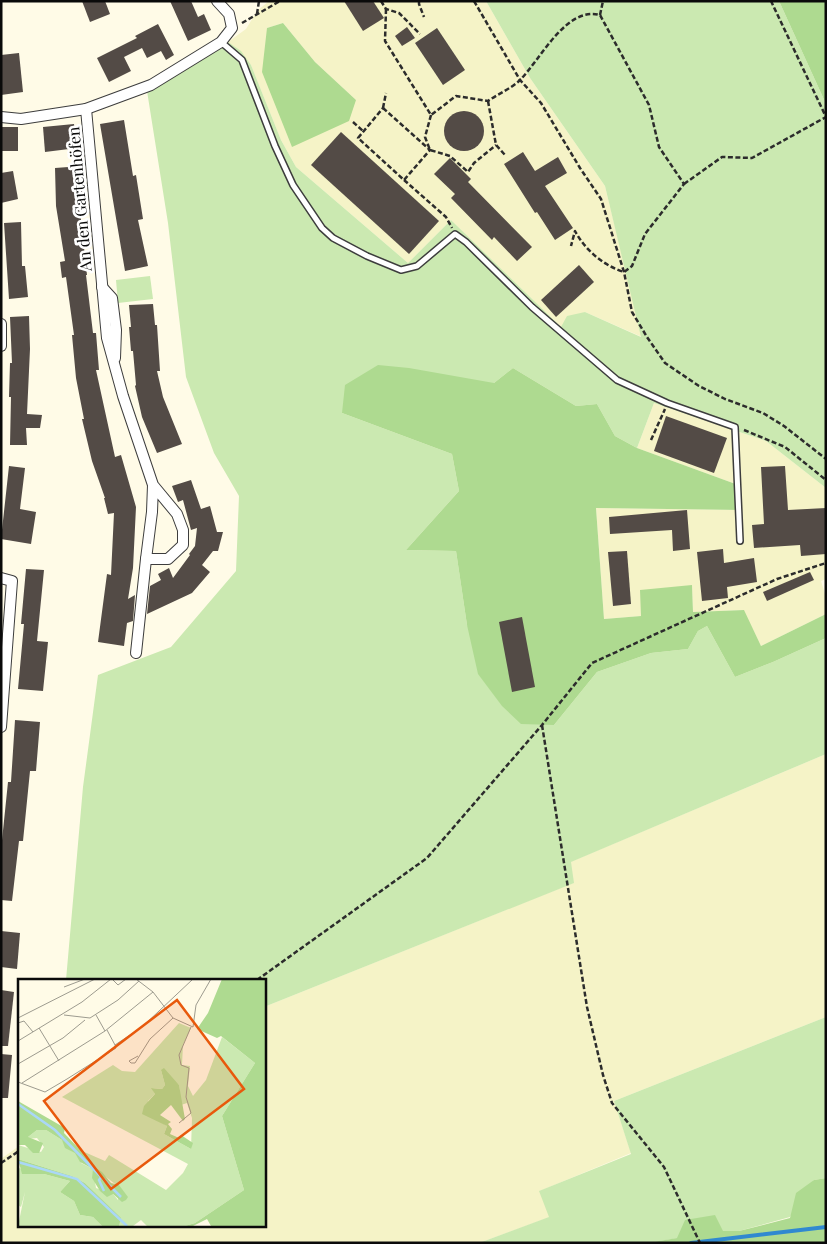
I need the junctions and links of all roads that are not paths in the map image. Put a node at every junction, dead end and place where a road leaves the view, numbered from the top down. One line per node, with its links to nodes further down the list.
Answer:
1 (217, 1): 2 (street)
2 (221, 42): 3 (street); 8 (lane)
3 (86, 108): 4 (street); 7 (street, An den Gartenhöfen)
4 (1, 117)
5 (1, 324): 6 (street)
6 (1, 346)
7 (153, 485): 9 (street, An den Gartenhöfen); 9 (street, An den Gartenhöfen)
8 (740, 541)
9 (146, 559): 11 (street, An den Gartenhöfen)
10 (1, 578): 12 (street)
11 (136, 653)
12 (1, 728)

